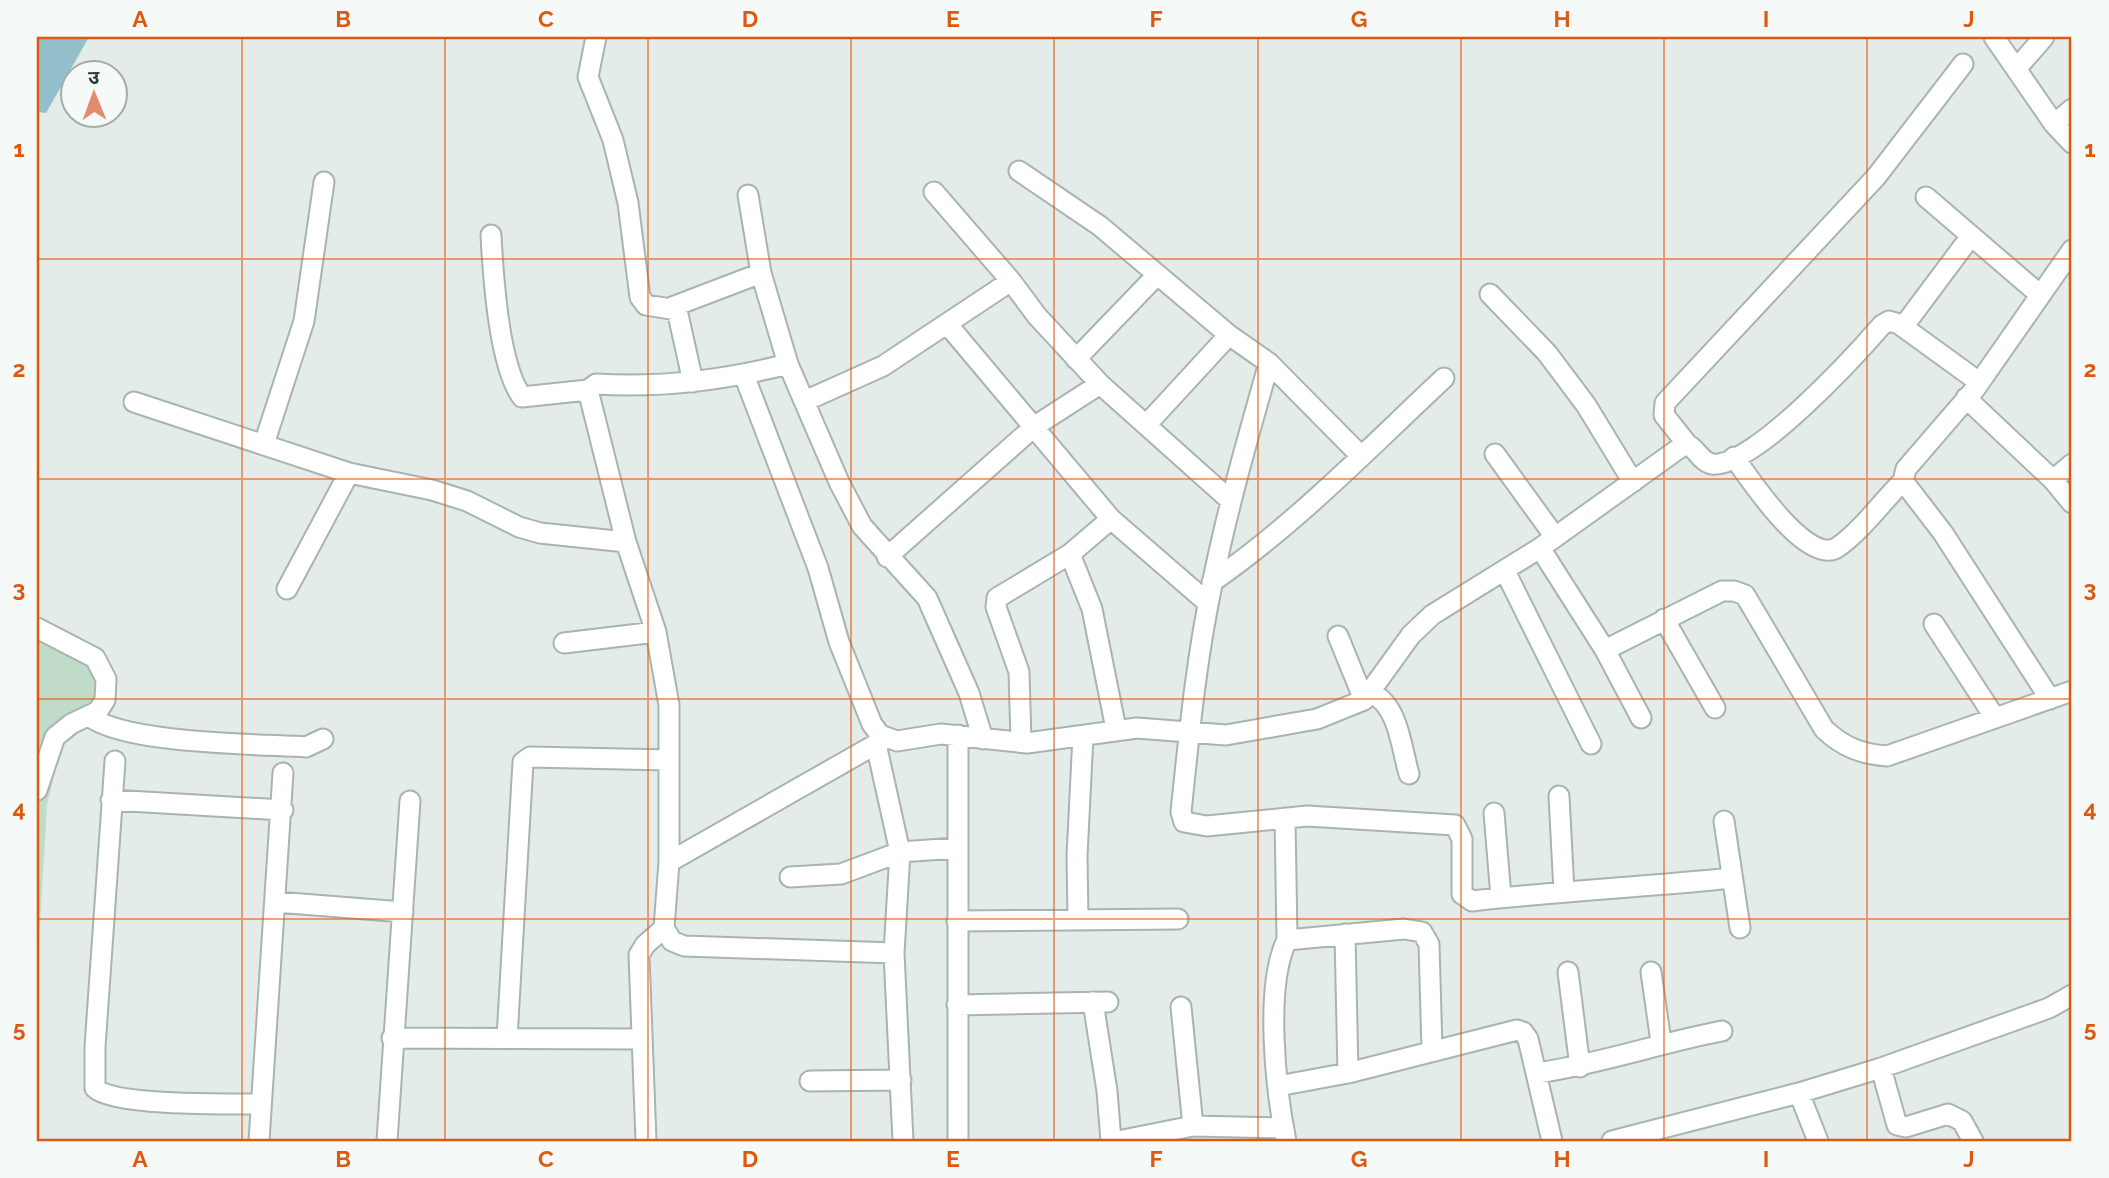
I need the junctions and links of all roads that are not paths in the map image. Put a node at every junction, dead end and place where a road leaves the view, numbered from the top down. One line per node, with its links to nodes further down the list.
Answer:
1 (596, 37): 22 (street)
2 (1994, 37): 5 (street)
3 (2044, 37): 5 (street)
4 (1964, 64): 41 (street)
5 (2016, 69): 7 (street)
6 (2072, 109): 7 (street)
7 (2054, 124): 8 (street)
8 (2072, 143)
9 (1019, 170): 18 (street)
10 (324, 182): 40 (street)
11 (934, 192): 19 (street)
12 (748, 195): 17 (street)
13 (1926, 197): 15 (street)
14 (491, 235): 34 (street)
15 (1971, 236): 21 (street); 24 (street)
16 (2072, 250): 21 (street)
17 (761, 273): 22 (street); 28 (street)
18 (1156, 276): 25 (street); 26 (street)
19 (1011, 281): 23 (street); 26 (street)
20 (1490, 294): 49 (street)
21 (2039, 294): 32 (street)
22 (672, 307): 31 (street)
23 (948, 325): 36 (street); 39 (street)
24 (1903, 327): 32 (street); 44 (street)
25 (1229, 335): 27 (street); 38 (street)
26 (1076, 359): 33 (street)
27 (1269, 363): 43 (street); 50 (street)
28 (788, 364): 29 (street); 36 (street)
29 (744, 375): 31 (street); 81 (street)
30 (1444, 378): 43 (street)
31 (693, 382): 34 (street)
32 (1979, 382): 35 (street)
33 (1100, 384): 38 (street); 39 (street)
34 (588, 390): 53 (street)
35 (1966, 398): 47 (street); 48 (street)
36 (805, 401): 56 (street)
37 (134, 402): 40 (street)
38 (1147, 424): 50 (street)
39 (1035, 426): 52 (street); 56 (street)
40 (264, 444): 46 (street)
41 (1687, 444): 44 (street); 49 (street)
42 (1495, 454): 54 (street)
43 (1361, 456): 58 (street)
44 (1734, 457): 48 (street)
45 (2072, 464): 47 (street)
46 (349, 473): 53 (street); 59 (street)
47 (2053, 480): 51 (street)
48 (1903, 481): 70 (street)
49 (1633, 482): 54 (street)
50 (1231, 501): 58 (street)
51 (2072, 503)
52 (1111, 519): 55 (street); 60 (street)
53 (626, 542): 64 (street)
54 (1548, 542): 57 (street); 67 (street)
55 (1070, 554): 75 (street); 82 (street)
56 (887, 557): 80 (street)
57 (1505, 571): 69 (street); 83 (street)
58 (1212, 582): 60 (street)
59 (287, 589)
60 (1208, 603): 76 (street)
61 (1664, 619): 67 (street); 71 (street); 74 (street)
62 (1934, 624): 74 (street)
63 (37, 628): 72 (street)
64 (656, 632): 66 (street); 84 (street)
65 (1338, 636): 69 (street)
66 (564, 643)
67 (1605, 650): 73 (street)
68 (2072, 691): 70 (street)
69 (1368, 697): 76 (street); 87 (street)
70 (2050, 699): 74 (street)
71 (1715, 708)
72 (89, 716): 79 (street); 88 (street)
73 (1641, 718)
74 (1995, 718)
75 (1116, 729): 76 (street); 78 (street)
76 (1190, 732): 94 (street)
77 (958, 735): 80 (street); 81 (street); 96 (street)
78 (1083, 736): 82 (street); 105 (street)
79 (323, 739)
80 (983, 739): 82 (street)
81 (881, 741): 97 (street); 98 (street)
82 (1021, 741)
83 (1591, 744)
84 (669, 760): 98 (street); 120 (street)
85 (115, 761): 90 (street)
86 (283, 773): 92 (street)
87 (1409, 774)
88 (37, 790)
89 (1559, 796): 101 (street)
90 (111, 800): 92 (street); 132 (street)
91 (411, 801): 104 (street)
92 (283, 810): 103 (street)
93 (1494, 813): 102 (street)
94 (1285, 818): 102 (street); 111 (street)
95 (1724, 821): 100 (street)
96 (957, 848): 97 (street); 107 (street)
97 (900, 852): 99 (street); 112 (street)
98 (669, 862): 108 (street)
99 (790, 877)
100 (1732, 878): 101 (street); 109 (street)
101 (1564, 892): 102 (street)
102 (1501, 897)
103 (276, 902): 104 (street); 132 (street)
104 (403, 912): 119 (street)
105 (1078, 919): 106 (street); 107 (street)
106 (1178, 919)
107 (957, 921): 116 (street)
108 (664, 928): 112 (street); 121 (street)
109 (1740, 928)
110 (1345, 934): 111 (street); 123 (street); 126 (street)
111 (1287, 940): 130 (street)
112 (894, 953): 128 (street)
113 (1568, 972): 124 (street)
114 (1651, 972): 122 (street)
115 (2072, 995): 125 (street)
116 (957, 1005): 139 (street); 140 (street)
117 (1181, 1007): 133 (street)
118 (1722, 1031): 122 (street)
119 (393, 1038): 120 (street); 136 (street)
120 (507, 1038): 121 (street)
121 (642, 1039): 137 (street)
122 (1661, 1042): 124 (street)
123 (1432, 1050): 126 (street); 127 (street)
124 (1580, 1066): 127 (street)
125 (1881, 1068): 131 (street); 145 (street)
126 (1348, 1073): 130 (street)
127 (1537, 1073): 142 (street)
128 (901, 1080): 129 (street); 138 (street)
129 (810, 1081)
130 (1278, 1086): 134 (street)
131 (1799, 1093): 143 (street); 144 (street)
132 (260, 1104): 135 (street)
133 (1193, 1126): 134 (street); 141 (street)
134 (1284, 1135)
135 (259, 1141)
136 (387, 1141)
137 (646, 1141)
138 (903, 1141)
139 (958, 1141)
140 (1111, 1141)
141 (1118, 1141)
142 (1552, 1141)
143 (1612, 1141)
144 (1818, 1141)
145 (1973, 1141)

